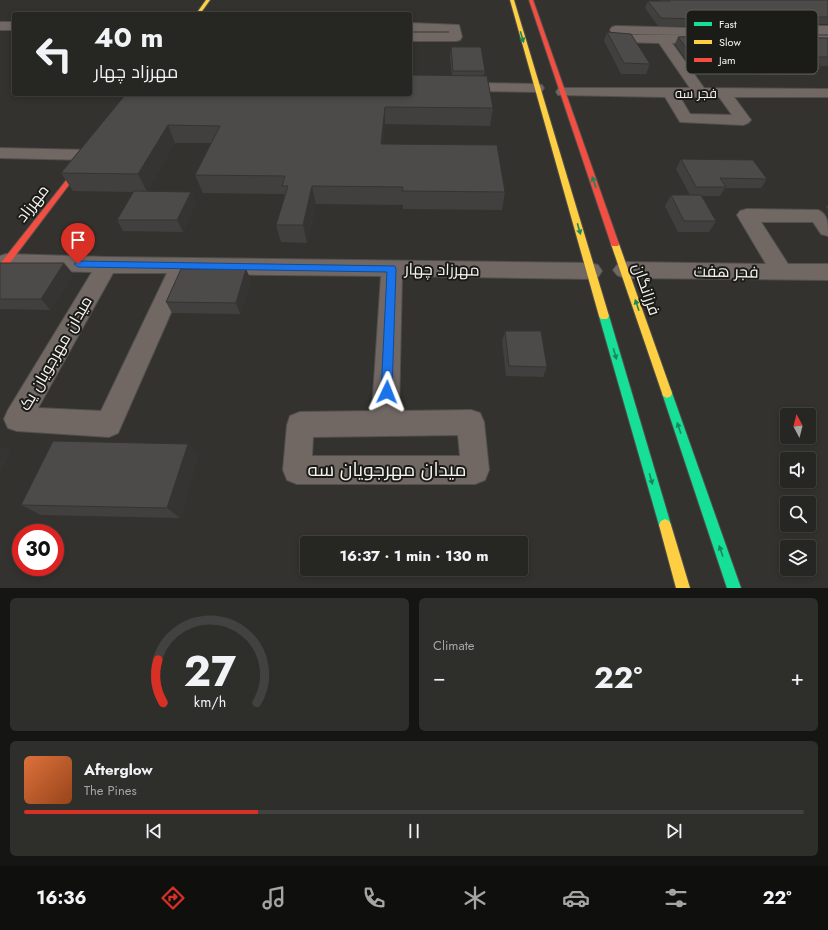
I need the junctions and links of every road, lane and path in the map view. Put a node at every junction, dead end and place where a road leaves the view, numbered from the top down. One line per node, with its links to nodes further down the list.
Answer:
1 (208, 0): 4 (street)
2 (512, 0): 17 (street, one-way to 17)
3 (531, 0): 18 (street, فرزانگان)
4 (199, 12)
5 (0, 26): 6 (street)
6 (12, 26)
7 (412, 27): 9 (street)
8 (686, 30): 10 (street)
9 (412, 37)
10 (663, 39): 11 (street); 14 (street)
11 (686, 39)
12 (822, 40): 13 (street)
13 (828, 52)
14 (686, 73)
15 (687, 74): 20 (street)
16 (412, 86): 17 (street)
17 (537, 88): 31 (street, one-way to 31)
18 (563, 92): 19 (street, فجر سه); 30 (street, فرزانگان, one-way to 18)
19 (670, 93): 20 (street, فجر سه); 21 (street)
20 (700, 93): 21 (street, فجر سه)
21 (724, 93): 22 (street, فجر سه)
22 (828, 93)
23 (91, 152): 24 (street); 27 (street, مهرزاد)
24 (0, 154)
25 (828, 229): 32 (street)
26 (107, 265): 27 (street, مهرزاد چهار); 28 (street, مهرزاد چهار); 28 (street, میدان مهرجویان یک)
27 (3, 266)
28 (181, 266): 29 (street, مهرزاد چهار)
29 (392, 269): 31 (street, مهرزاد چهار); 34 (street)
30 (624, 270): 32 (street, فجر هفت); 36 (street, فرزانگان, one-way to 30)
31 (591, 271): 35 (street, one-way to 35)
32 (782, 272): 33 (street, فجر هفت)
33 (826, 276)
34 (385, 423): 34 (street, میدان مهرجویان سه)
35 (683, 588)
36 (734, 588)

